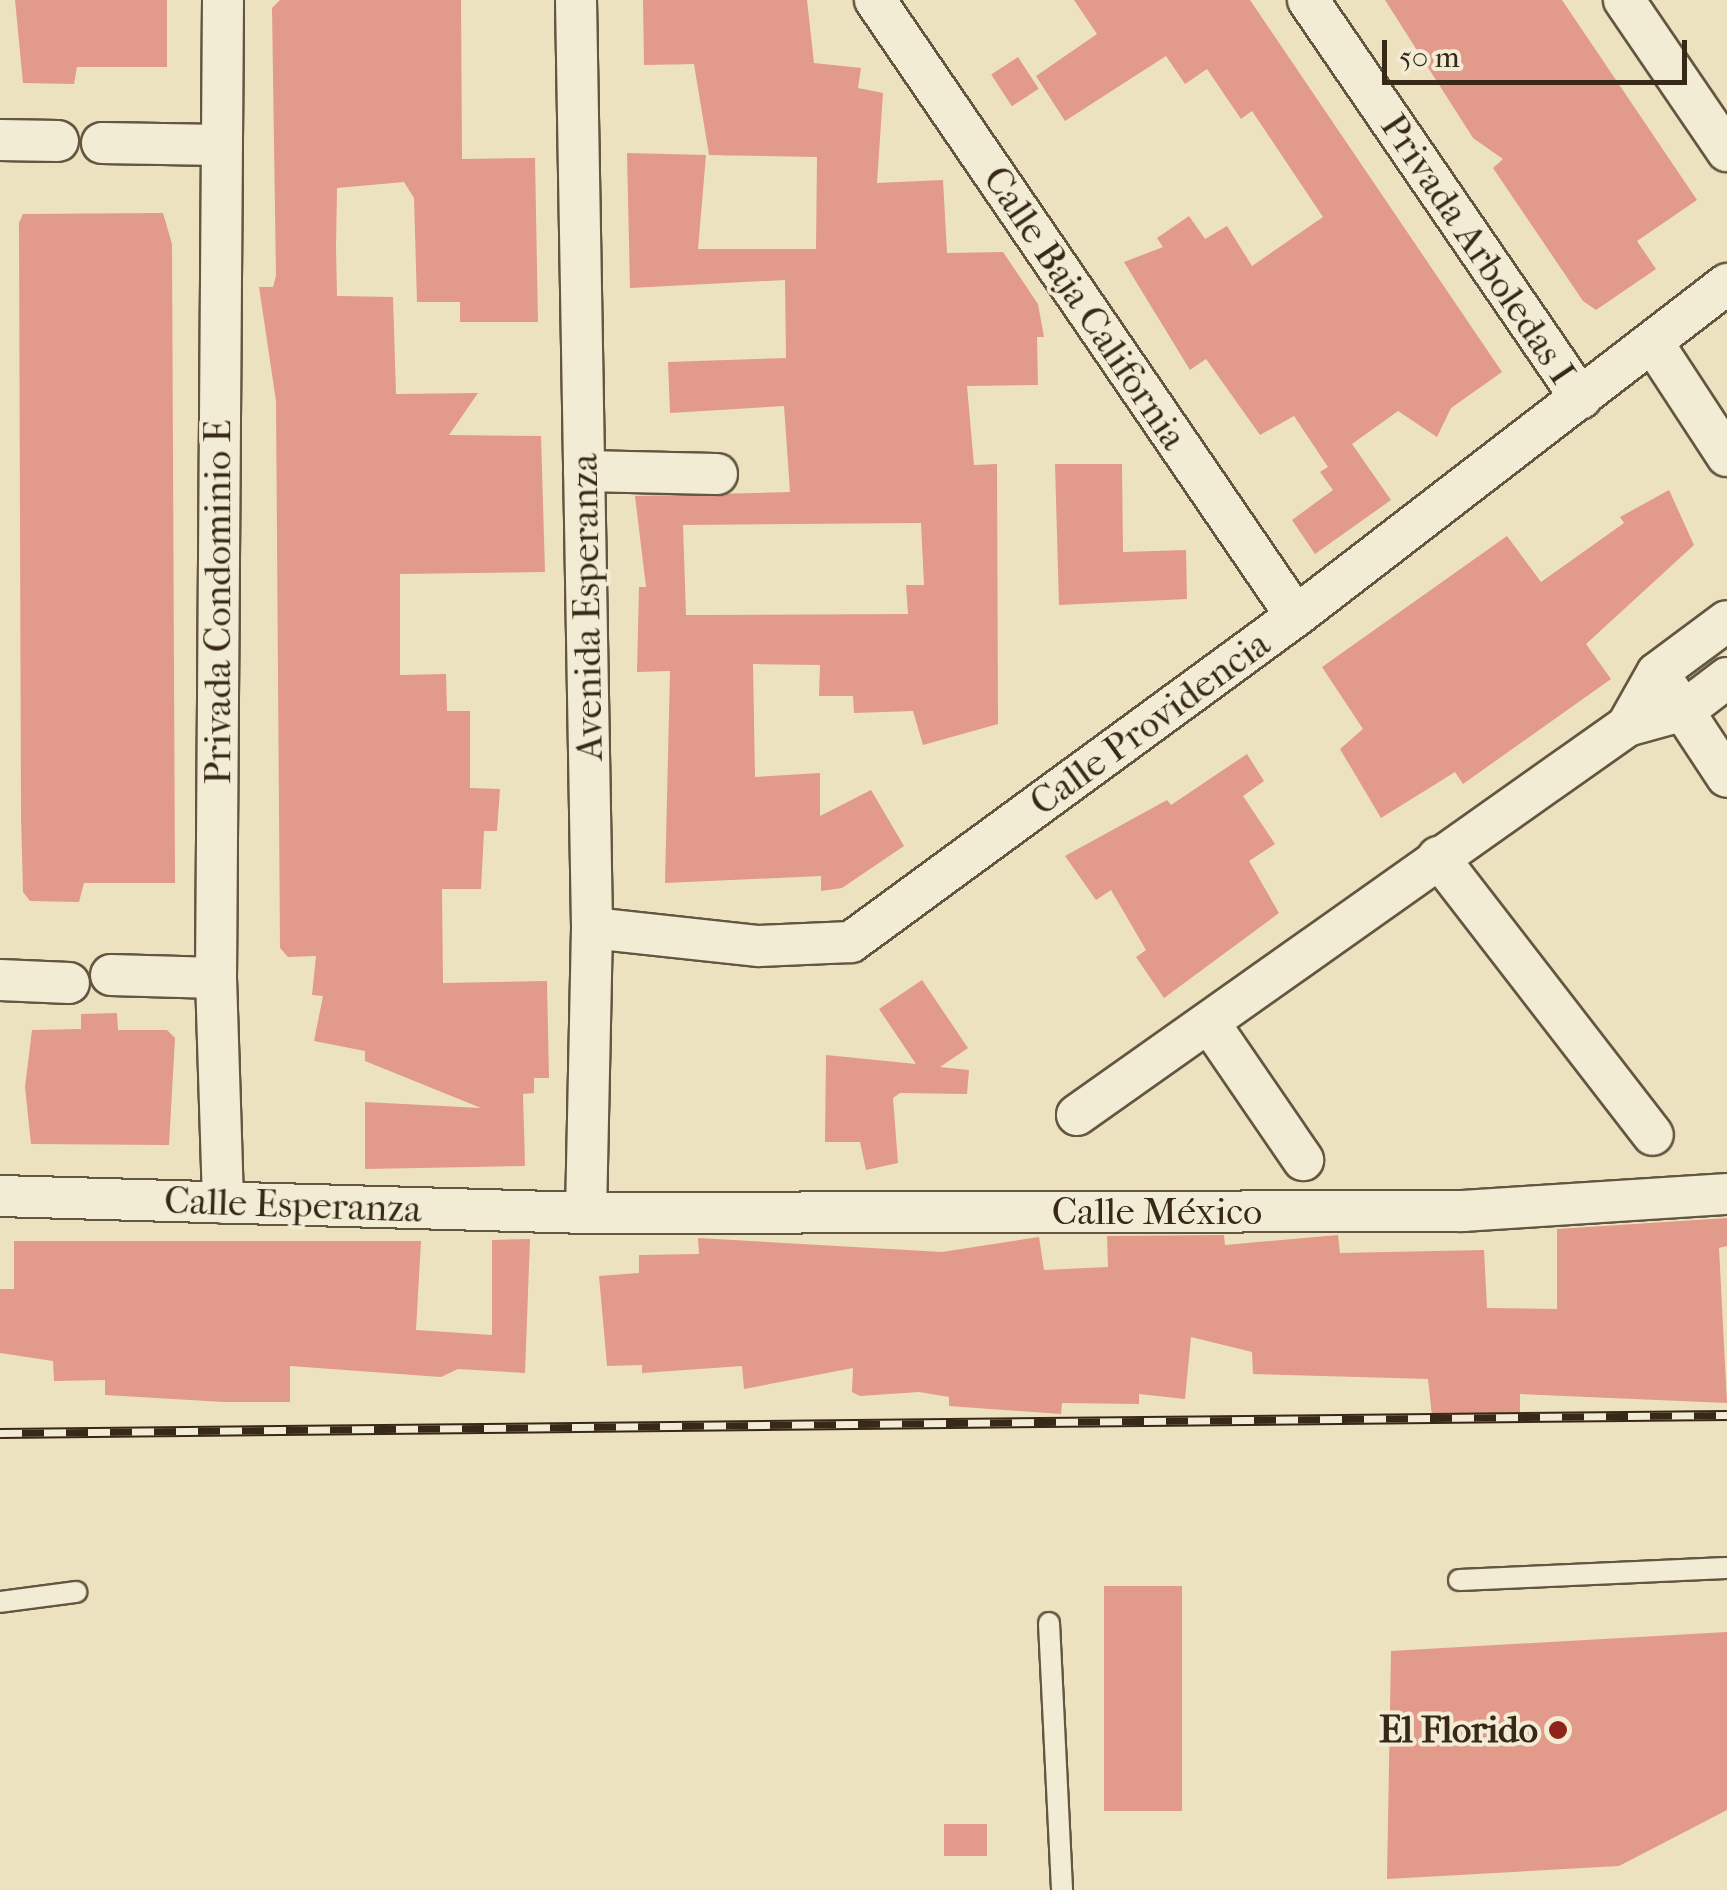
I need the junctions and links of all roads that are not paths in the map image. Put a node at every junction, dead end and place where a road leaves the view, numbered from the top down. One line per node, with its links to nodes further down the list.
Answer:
1 (223, 0): 9 (street, Privada Condominio E)
2 (576, 0): 15 (street, Avenida Esperanza)
3 (875, 0): 17 (street, Calle Baja California)
4 (1308, 0): 13 (street, Privada Arboledas I)
5 (1624, 0): 10 (street)
6 (0, 140): 7 (street)
7 (58, 141)
8 (102, 143): 9 (street)
9 (220, 145): 27 (street, Privada Condominio E)
10 (1727, 152)
11 (1727, 284): 12 (street, Calle Providencia)
12 (1653, 343): 13 (street, Calle Providencia); 14 (street)
13 (1581, 399): 17 (street, Calle Providencia)
14 (1727, 456)
15 (584, 470): 16 (street); 25 (street, Avenida Esperanza)
16 (718, 474)
17 (1296, 616): 25 (street, Calle Providencia)
18 (1727, 621): 19 (street)
19 (1657, 674): 21 (street); 22 (street)
20 (1727, 678): 21 (street)
21 (1685, 710): 22 (street); 23 (street)
22 (1627, 726): 24 (street)
23 (1727, 777)
24 (1438, 856): 30 (street); 32 (street)
25 (592, 928): 37 (street, Avenida Esperanza)
26 (111, 975): 27 (street)
27 (216, 978): 36 (street, Privada Condominio E)
28 (0, 980): 29 (street)
29 (69, 983)
30 (1210, 1024): 31 (street); 33 (street)
31 (1077, 1116)
32 (1653, 1135)
33 (1303, 1160)
34 (1727, 1194): 37 (street, Calle México)
35 (0, 1196): 36 (street, Calle Esperanza)
36 (223, 1203): 37 (street, Calle Esperanza)
37 (586, 1213)
38 (1727, 1568): 39 (lane)
39 (1459, 1580)
40 (76, 1592): 41 (lane)
41 (0, 1602)
42 (1049, 1623): 43 (lane)
43 (1062, 1890)

